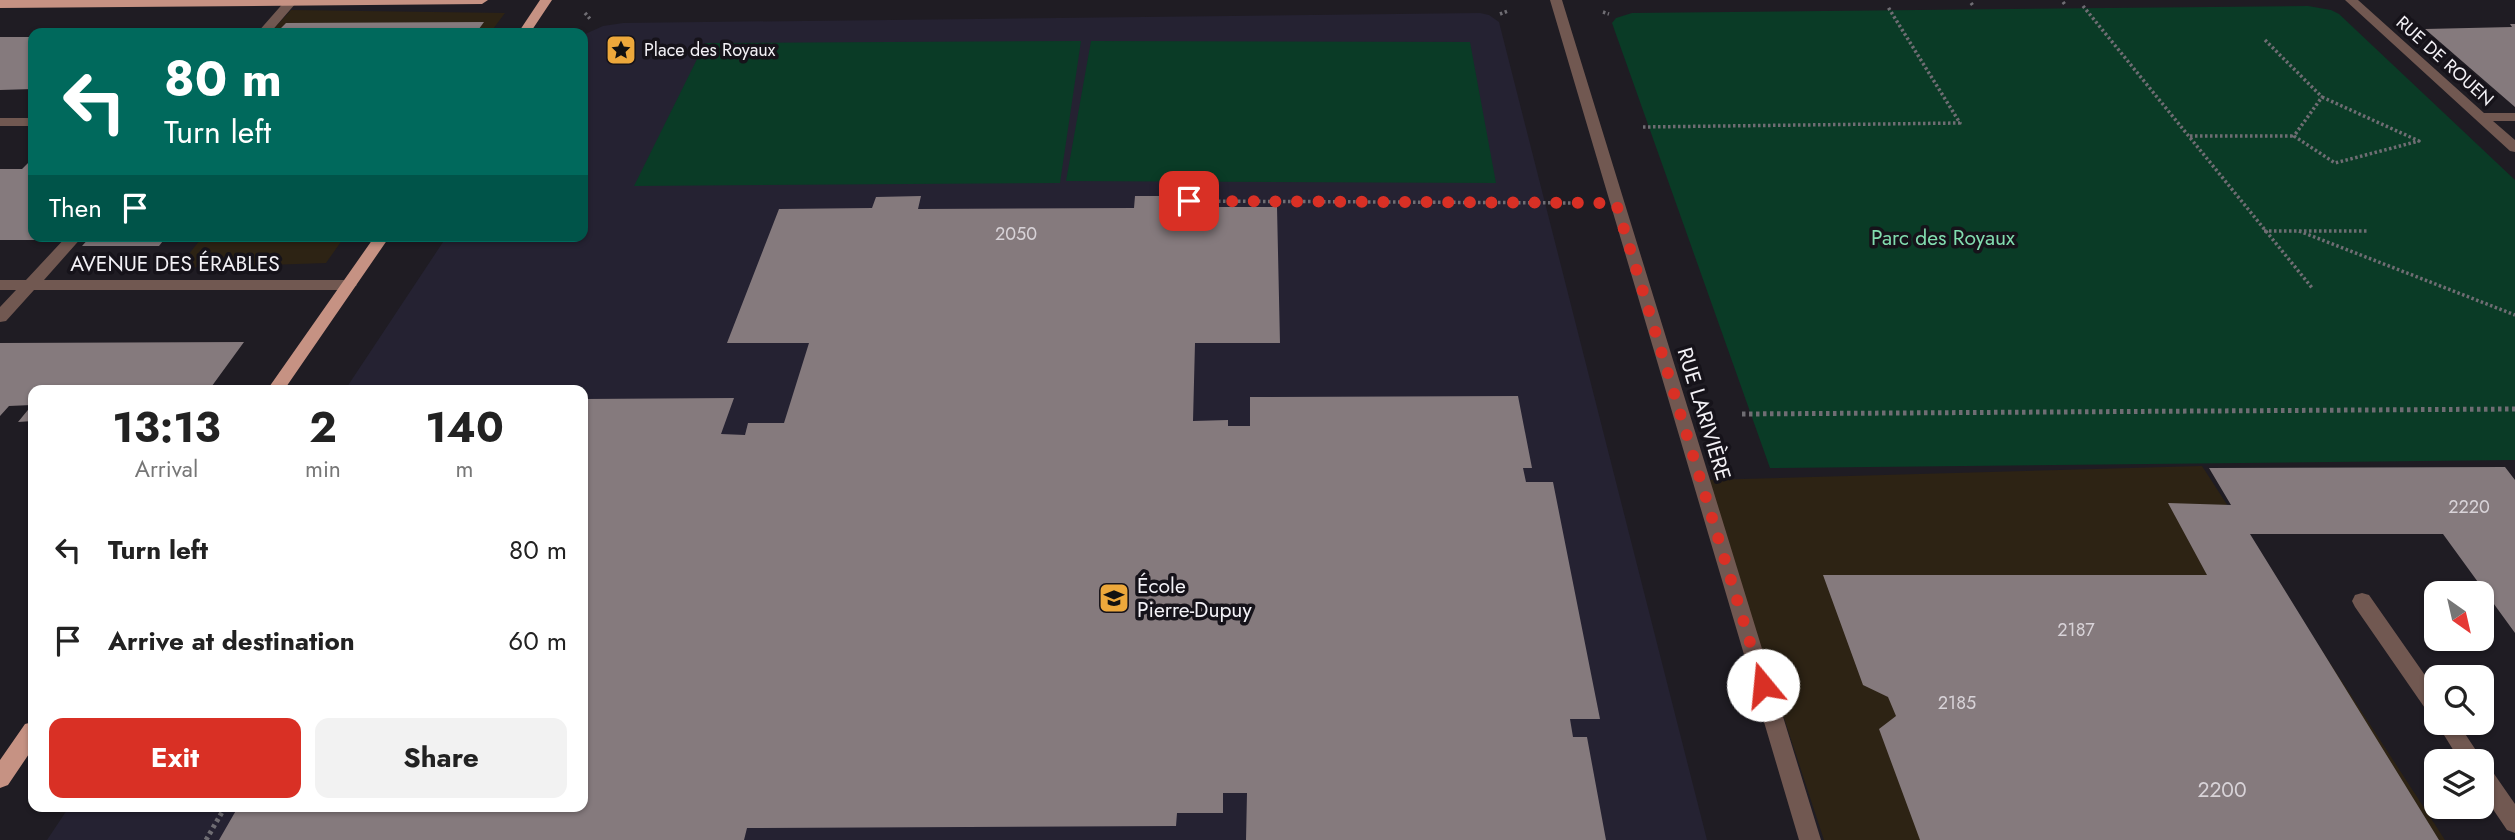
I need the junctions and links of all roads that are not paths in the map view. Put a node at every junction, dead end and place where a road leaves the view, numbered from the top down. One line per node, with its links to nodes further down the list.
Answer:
1 (482, 0): 5 (main road)
2 (546, 0): 8 (main road)
3 (1556, 0): 27 (street, RUE LARIVIÈRE)
4 (2351, 0): 9 (street, RUE DE ROUEN)
5 (290, 3): 6 (main road); 7 (street)
6 (0, 4)
7 (268, 28)
8 (527, 28)
9 (2481, 117): 10 (street); 13 (street, RUE DE ROUEN)
10 (2515, 117)
11 (0, 122): 12 (street)
12 (28, 122)
13 (2515, 148)
14 (70, 242): 17 (street)
15 (379, 242): 18 (main road)
16 (0, 285): 17 (street, AVENUE DES ÉRABLES)
17 (29, 285): 18 (street, AVENUE DES ÉRABLES); 19 (street)
18 (349, 285): 20 (main road)
19 (0, 317)
20 (279, 385)
21 (2362, 601): 22 (street)
22 (2424, 691)
23 (28, 738): 24 (main road)
24 (0, 778)
25 (2494, 793): 26 (street)
26 (2515, 824)
27 (1810, 840)

